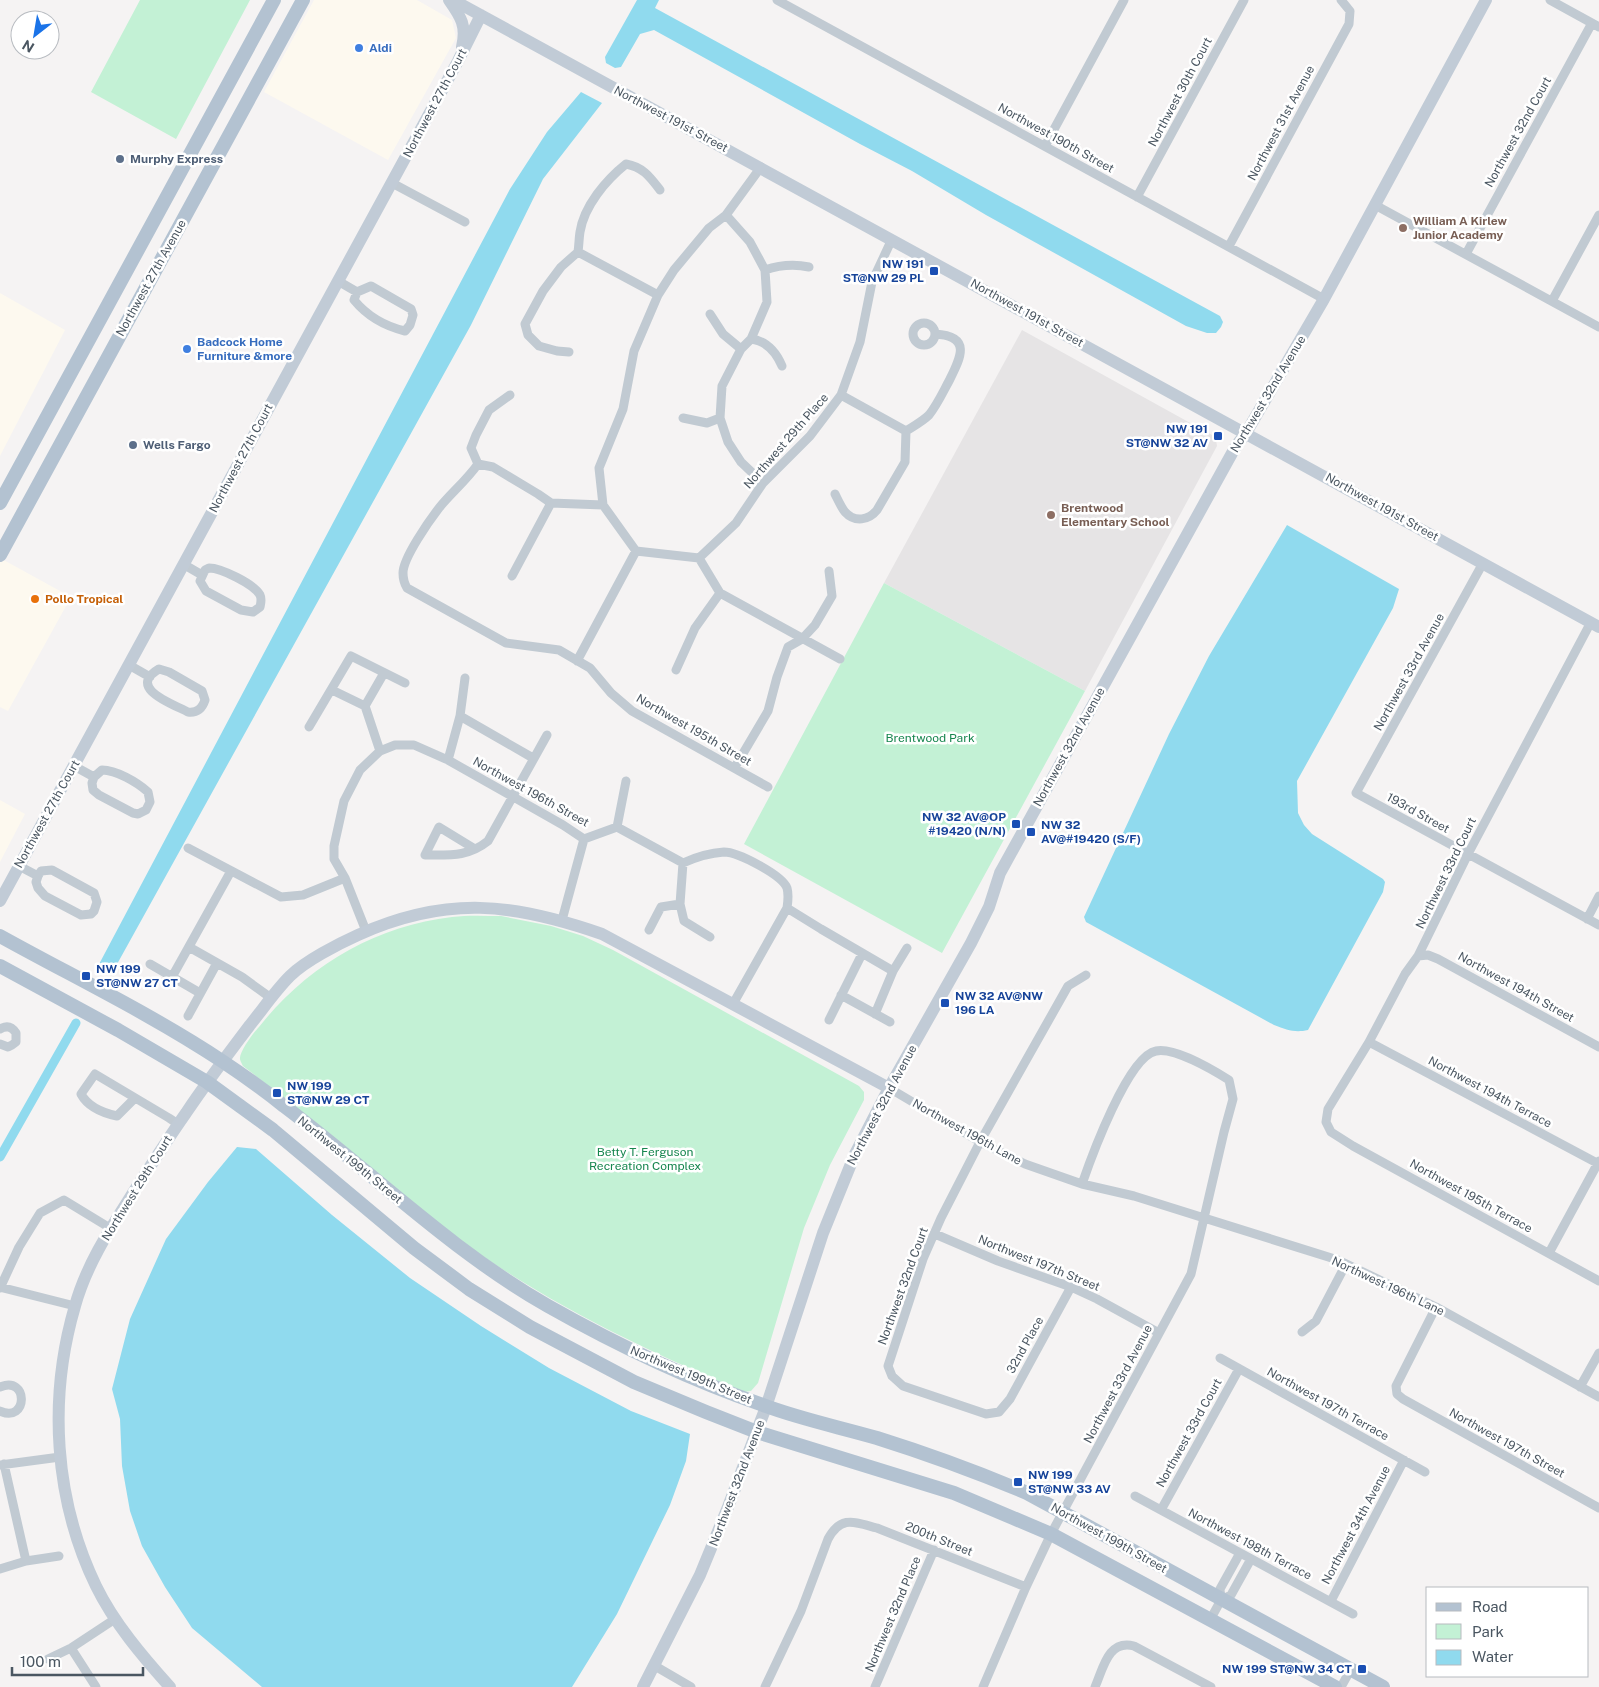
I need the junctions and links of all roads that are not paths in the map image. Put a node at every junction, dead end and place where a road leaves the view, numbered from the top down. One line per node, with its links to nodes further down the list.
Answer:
1 (274, 0): 50 (main road, Northwest 27th Avenue)
2 (303, 0): 54 (main road, Northwest 27th Avenue)
3 (449, 0): 13 (street)
4 (453, 0): 11 (street, Northwest 191st Street)
5 (777, 0): 14 (street, Northwest 190th Street)
6 (1124, 0): 14 (street)
7 (1244, 0): 18 (street, Northwest 30th Court)
8 (1341, 0): 24 (street, Northwest 31st Avenue)
9 (1486, 0): 19 (street, Northwest 32nd Avenue)
10 (1550, 0): 12 (street)
11 (481, 15): 13 (street, Northwest 27th Court); 15 (street, Northwest 191st Street)
12 (1596, 25): 26 (street, Northwest 32nd Court)
13 (458, 61): 16 (street, Northwest 27th Court)
14 (1045, 146): 18 (street, Northwest 190th Street)
15 (761, 167): 20 (street); 23 (street, Northwest 191st Street)
16 (392, 183): 22 (street); 29 (street, Northwest 27th Court)
17 (660, 190): 25 (street)
18 (1138, 196): 24 (street, Northwest 190th Street)
19 (1375, 205): 26 (street); 32 (street, Northwest 32nd Avenue)
20 (726, 215): 28 (street); 31 (street)
21 (1599, 215): 33 (street)
22 (465, 222)
23 (892, 239): 42 (street, Northwest 29th Place); 46 (street, Northwest 191st Street)
24 (1229, 246): 32 (street, Northwest 190th Street)
25 (578, 252): 31 (street); 39 (street)
26 (1466, 254): 33 (street)
27 (809, 267): 28 (street)
28 (765, 270): 37 (street)
29 (338, 281): 30 (street); 57 (street, Northwest 27th Court)
30 (357, 292): 30 (street)
31 (658, 295): 52 (street)
32 (1324, 298): 46 (street, Northwest 32nd Avenue)
33 (1552, 301): 35 (street)
34 (710, 314): 38 (street)
35 (1599, 327)
36 (935, 334): 45 (street)
37 (751, 339): 38 (street); 40 (street)
38 (741, 348): 44 (street)
39 (569, 352)
40 (782, 366)
41 (510, 395): 47 (street)
42 (841, 395): 45 (street); 48 (street, Northwest 29th Place)
43 (683, 418): 44 (street)
44 (720, 418): 48 (street)
45 (906, 431): 49 (street)
46 (1246, 433): 56 (street, Northwest 191st Street); 132 (street, Northwest 32nd Avenue)
47 (478, 464): 51 (street); 65 (street, Northwest 195th Street)
48 (763, 483): 55 (street, Northwest 29th Place)
49 (834, 494)
50 (0, 502)
51 (551, 503): 52 (street); 60 (street)
52 (603, 505): 53 (street)
53 (636, 550): 55 (street); 65 (street)
54 (0, 555)
55 (698, 558): 61 (street)
56 (1483, 563): 62 (street, Northwest 191st Street); 85 (street, Northwest 33rd Avenue)
57 (184, 564): 59 (street); 66 (street, Northwest 27th Court)
58 (829, 571): 63 (street)
59 (202, 575): 59 (street)
60 (512, 576)
61 (720, 594): 63 (street); 67 (street)
62 (1595, 624): 91 (street, Northwest 33rd Court)
63 (802, 639): 64 (street); 81 (street)
64 (840, 659)
65 (577, 661): 81 (street, Northwest 195th Street)
66 (129, 665): 69 (street); 80 (street, Northwest 27th Court)
67 (676, 670)
68 (384, 673): 71 (street); 72 (street); 73 (street)
69 (150, 677): 69 (street)
70 (465, 678): 74 (street)
71 (405, 683)
72 (332, 690): 73 (street); 75 (street)
73 (365, 706): 77 (street)
74 (460, 716): 78 (street); 79 (street)
75 (309, 727)
76 (547, 735): 78 (street)
77 (380, 751): 79 (street, Northwest 196th Street); 96 (street)
78 (534, 758): 86 (street)
79 (448, 760): 86 (street, Northwest 196th Street)
80 (74, 766): 82 (street); 93 (street, Northwest 27th Court)
81 (735, 768): 84 (street, Northwest 195th Street)
82 (94, 777): 82 (street)
83 (626, 781): 87 (street)
84 (768, 787)
85 (1356, 793): 91 (street, 193rd Street)
86 (512, 797): 88 (street, Northwest 196th Street); 90 (street)
87 (617, 828): 88 (street, Northwest 196th Street); 92 (street)
88 (584, 839): 102 (street)
89 (188, 848): 94 (street)
90 (475, 849): 90 (street)
91 (1468, 854): 101 (street, 193rd Street); 111 (street, Northwest 33rd Court)
92 (683, 863): 99 (street); 100 (street)
93 (19, 866): 95 (street); 98 (street, Northwest 27th Court)
94 (231, 871): 96 (street); 108 (street)
95 (38, 876): 95 (street)
96 (345, 878): 105 (street)
97 (1599, 896): 101 (street)
98 (0, 901)
99 (680, 904): 104 (street); 107 (street)
100 (787, 908): 110 (street); 121 (street)
101 (1587, 919): 103 (street, 193rd Street)
102 (562, 920): 105 (street, Northwest 196th Lane); 121 (street, Northwest 196th Lane)
103 (1599, 925)
104 (649, 930)
105 (366, 931): 120 (street, Northwest 29th Court)
106 (0, 936): 130 (main road, Northwest 199th Street)
107 (710, 937)
108 (189, 946): 112 (street); 117 (street)
109 (907, 948): 115 (street)
110 (862, 954): 115 (street); 119 (street)
111 (1418, 956): 127 (street, Northwest 33rd Court); 129 (street, Northwest 194th Street)
112 (217, 963): 118 (street); 120 (street)
113 (150, 964): 117 (street)
114 (0, 966): 131 (main road, Northwest 199th Street)
115 (893, 971): 122 (street)
116 (1086, 975): 136 (street, Northwest 32nd Court)
117 (172, 977): 118 (street)
118 (200, 993): 123 (street)
119 (842, 995): 122 (street); 124 (street)
120 (271, 998): 130 (street, Northwest 29th Court)
121 (733, 1004): 132 (street, Northwest 196th Lane)
122 (875, 1014): 125 (street)
123 (188, 1016)
124 (829, 1020)
125 (890, 1022)
126 (0, 1028): 128 (street)
127 (1369, 1042): 135 (street, Northwest 33rd Court); 137 (street, Northwest 194th Terrace)
128 (0, 1044)
129 (1599, 1047)
130 (223, 1061): 131 (street, Northwest 29th Court); 157 (main road, Northwest 199th Street)
131 (207, 1082): 134 (street, Northwest 29th Court); 160 (main road, Northwest 199th Street)
132 (890, 1088): 136 (street, Northwest 196th Lane); 157 (street, Northwest 32nd Avenue)
133 (135, 1098): 133 (street); 134 (street)
134 (178, 1124): 140 (street, Northwest 29th Court)
135 (1331, 1132): 142 (street, Northwest 195th Terrace)
136 (980, 1142): 138 (street, Northwest 196th Lane); 141 (street, Northwest 32nd Court)
137 (1598, 1163): 142 (street)
138 (1082, 1184): 139 (street, Northwest 196th Lane); 139 (street, Northwest 33rd Avenue)
139 (1204, 1219): 143 (street, Northwest 196th Lane); 150 (street, Northwest 33rd Avenue)
140 (110, 1228): 146 (street); 147 (street, Northwest 29th Court)
141 (935, 1234): 145 (street, Northwest 197th Street); 159 (street, Northwest 32nd Court)
142 (1548, 1253): 144 (street, Northwest 195th Terrace)
143 (1346, 1264): 148 (street, Northwest 196th Lane); 149 (street)
144 (1599, 1281)
145 (1071, 1287): 150 (street, Northwest 197th Street); 159 (street, 32nd Place)
146 (0, 1288): 147 (street)
147 (75, 1306): 161 (street, Northwest 29th Court)
148 (1436, 1307): 155 (street, Northwest 196th Lane); 166 (street, Northwest 197th Street)
149 (1302, 1332)
150 (1159, 1333): 168 (street, Northwest 33rd Avenue)
151 (1599, 1353): 155 (street)
152 (1220, 1358): 153 (street, Northwest 197th Terrace)
153 (1239, 1369): 162 (street, Northwest 197th Terrace); 167 (street, Northwest 33rd Court)
154 (0, 1387): 158 (street)
155 (1580, 1387): 156 (street, Northwest 196th Lane)
156 (1599, 1398)
157 (766, 1406): 160 (street, Northwest 32nd Avenue); 168 (main road, Northwest 199th Street)
158 (0, 1411)
159 (998, 1412)
160 (757, 1432): 169 (main road, Northwest 199th Street); 184 (street, Northwest 32nd Avenue)
161 (60, 1457): 163 (street); 180 (street, Northwest 29th Court)
162 (1404, 1460): 164 (street, Northwest 197th Terrace); 178 (street, Northwest 34th Avenue)
163 (2, 1465): 174 (street)
164 (1425, 1472)
165 (1135, 1496): 167 (street, Northwest 198th Terrace)
166 (1599, 1508)
167 (1161, 1510): 171 (street, Northwest 198th Terrace)
168 (1062, 1512): 169 (street, Northwest 33rd Avenue); 177 (main road, Northwest 199th Street)
169 (1051, 1534): 176 (street, Northwest 33rd Avenue); 181 (main road, Northwest 199th Street)
170 (934, 1550): 176 (street, 200th Street); 191 (street, 200th Street); 192 (street, Northwest 32nd Place)
171 (1240, 1553): 173 (street, Northwest 198th Terrace); 177 (street)
172 (58, 1556): 174 (street)
173 (1251, 1559): 177 (street); 178 (street, Northwest 198th Terrace)
174 (26, 1561): 175 (street)
175 (0, 1569)
176 (1026, 1587): 193 (street, Northwest 33rd Avenue)
177 (1221, 1600): 181 (street); 185 (main road, Northwest 199th Street)
178 (1331, 1601): 179 (street, Northwest 198th Terrace)
179 (1353, 1614)
180 (115, 1619): 182 (street); 188 (street, Northwest 29th Court)
181 (1210, 1620): 196 (main road, Northwest 199th Street)
182 (71, 1648): 183 (street); 186 (street)
183 (48, 1659)
184 (655, 1666): 189 (street, Northwest 32nd Avenue); 190 (street)
185 (1351, 1670): 197 (street); 198 (main road, Northwest 199th Street)
186 (93, 1684): 187 (street)
187 (83, 1687)
188 (170, 1687)
189 (643, 1687)
190 (691, 1687)
191 (765, 1687)
192 (875, 1687)
193 (983, 1687)
194 (1095, 1687): 195 (street)
195 (1211, 1687)
196 (1335, 1687)
197 (1341, 1687)
198 (1383, 1687)

